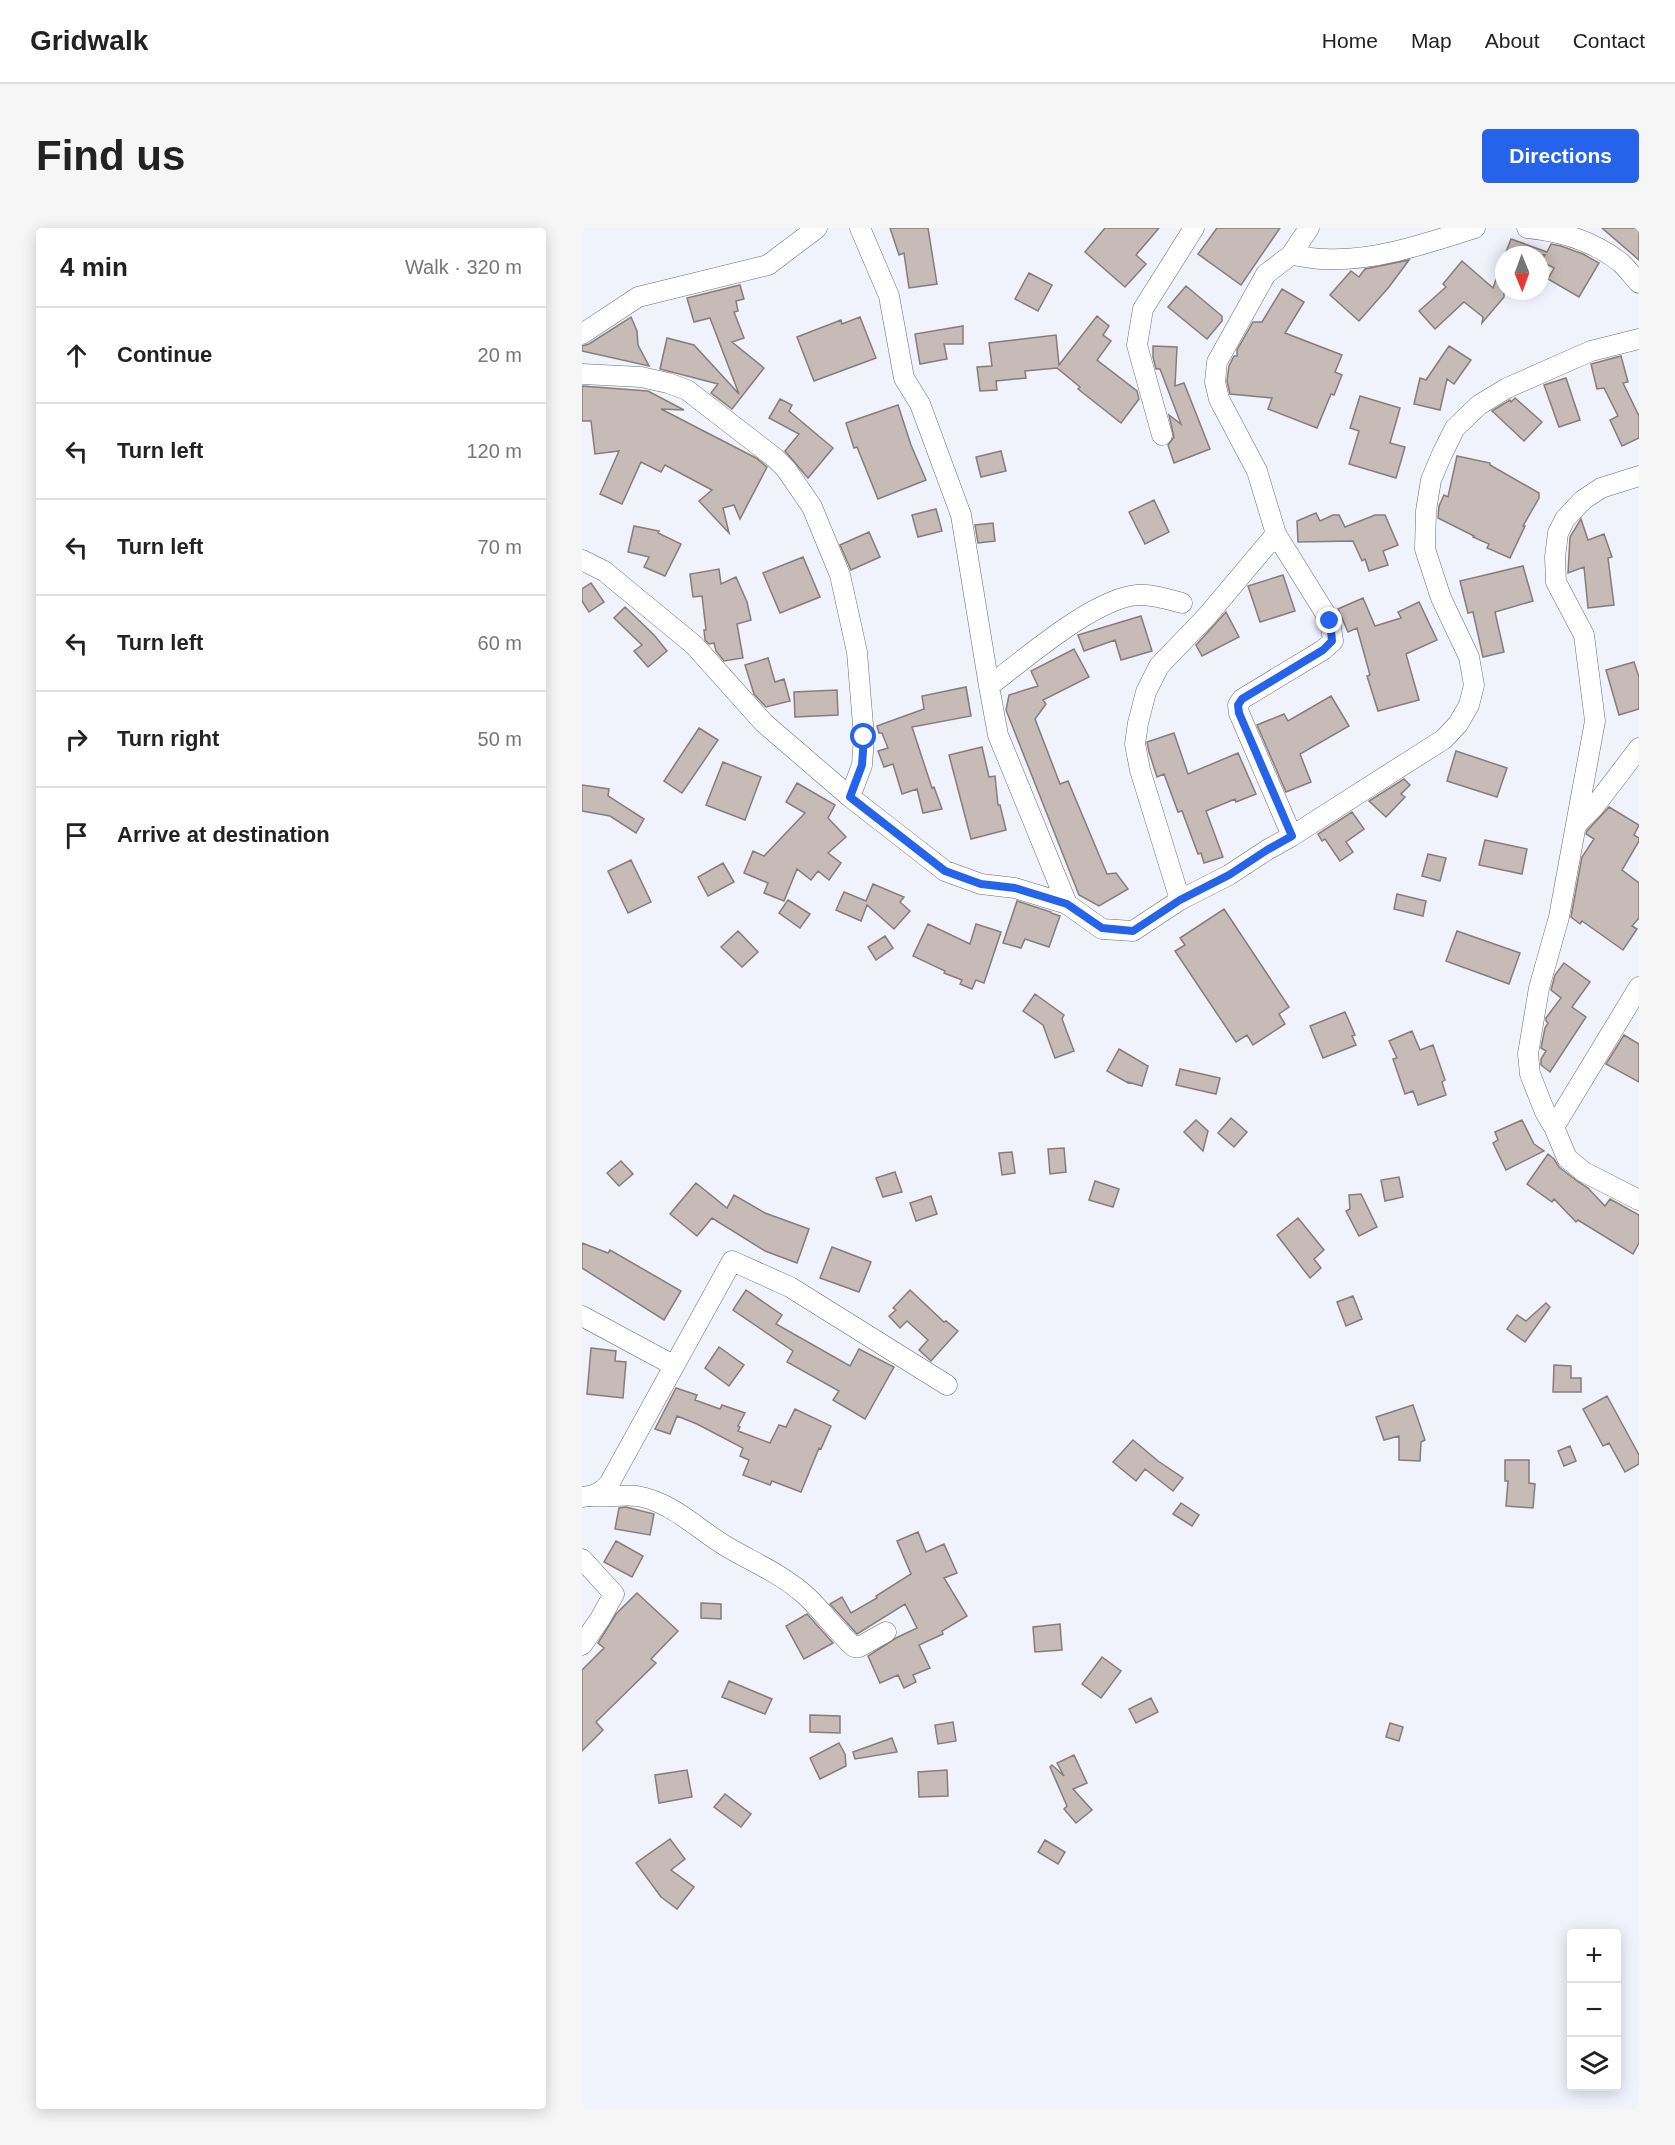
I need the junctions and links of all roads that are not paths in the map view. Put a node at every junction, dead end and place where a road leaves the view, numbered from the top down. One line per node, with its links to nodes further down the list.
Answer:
1 (817, 228): 9 (street)
2 (860, 228): 17 (street)
3 (1194, 228): 12 (street)
4 (1309, 228): 7 (street)
5 (1475, 228): 7 (street)
6 (1527, 228): 8 (street)
7 (1292, 255): 14 (street)
8 (1639, 284)
9 (582, 334)
10 (1639, 339): 21 (street)
11 (582, 374): 19 (street)
12 (1162, 435)
13 (1639, 476): 20 (street)
14 (1276, 534): 21 (street); 22 (street)
15 (582, 560): 19 (street)
16 (1182, 603): 17 (street)
17 (989, 687): 23 (street)
18 (1639, 748): 20 (street)
19 (850, 797): 23 (street)
20 (1576, 825): 25 (street)
21 (1292, 836): 22 (street)
22 (1180, 900): 23 (street)
23 (1067, 904)
24 (1639, 987): 25 (street)
25 (1554, 1127): 26 (street)
26 (1639, 1200)
27 (582, 1316): 28 (street)
28 (673, 1365): 29 (street); 30 (street)
29 (947, 1385)
30 (587, 1497): 32 (street)
31 (582, 1559): 33 (street)
32 (886, 1632)
33 (582, 1645)

